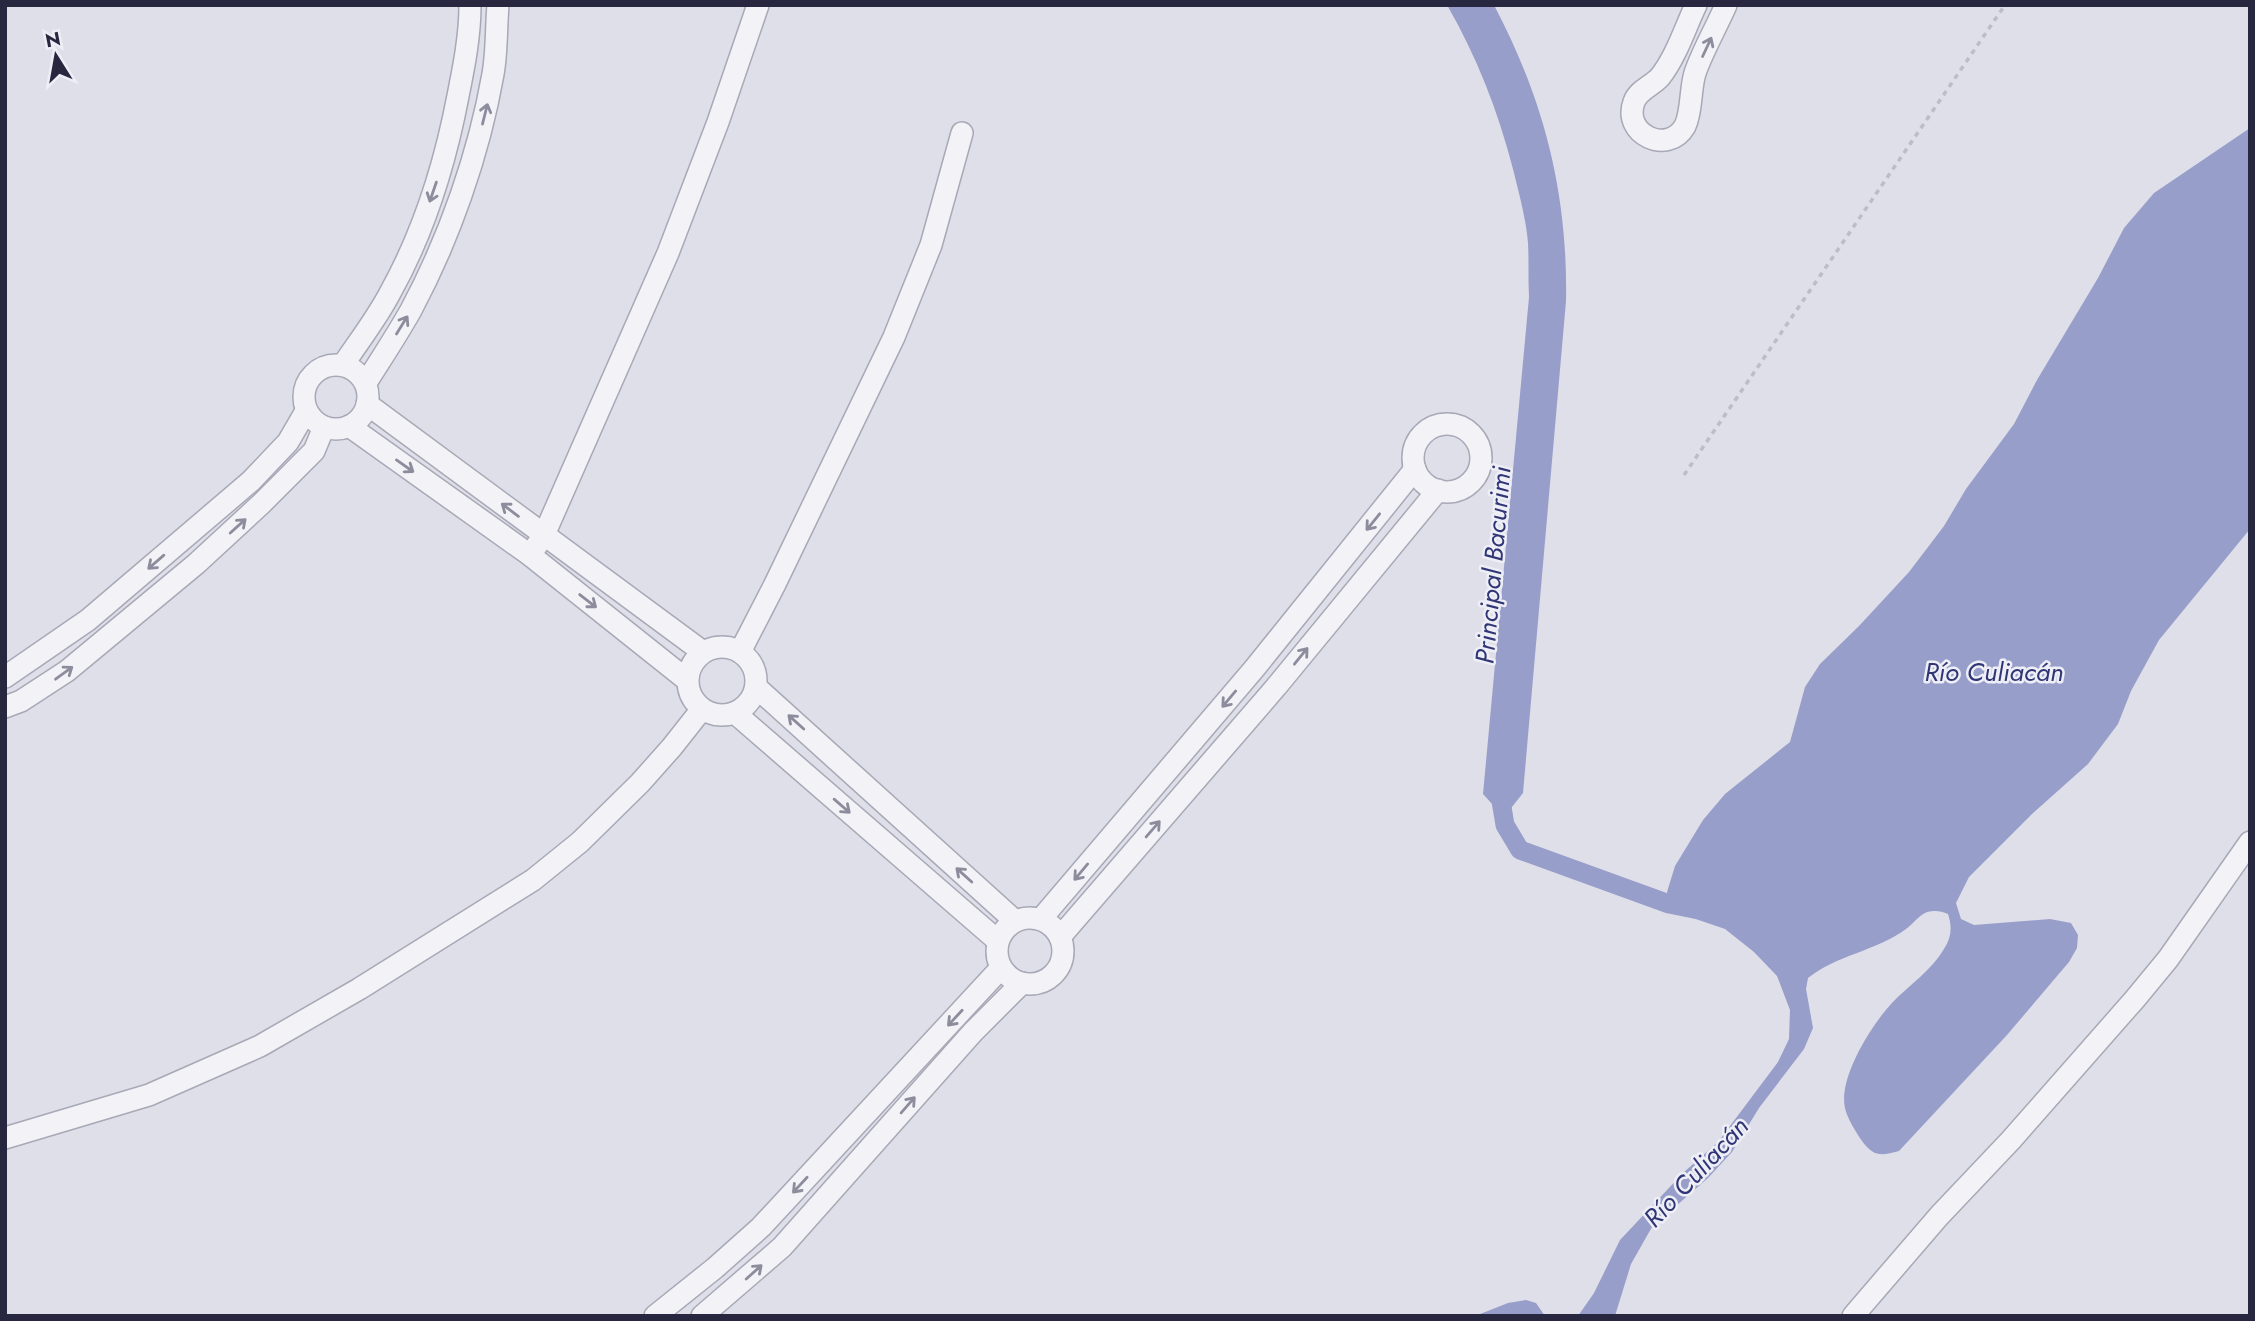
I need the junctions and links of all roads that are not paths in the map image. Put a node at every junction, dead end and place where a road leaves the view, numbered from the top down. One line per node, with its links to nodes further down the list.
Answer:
1 (470, 5): 7 (street, one-way to 7)
2 (498, 5): 8 (street, one-way to 2)
3 (758, 5): 14 (street)
4 (1696, 5): 5 (street, one-way to 5)
5 (1726, 5)
6 (962, 133): 17 (street)
7 (343, 365): 8 (street); 9 (street)
8 (366, 393): 10 (street); 14 (street, one-way to 8)
9 (306, 411): 11 (street); 19 (street, one-way to 19)
10 (349, 426): 11 (street); 15 (street, one-way to 15)
11 (324, 427): 23 (street, one-way to 11)
12 (1415, 469): 13 (street); 13 (street); 18 (street, one-way to 18)
13 (1438, 490): 22 (street, one-way to 13)
14 (544, 535): 15 (street); 16 (street)
15 (530, 555): 20 (street, one-way to 20)
16 (703, 652): 17 (street); 20 (street)
17 (740, 652): 21 (street)
18 (1254, 669): 22 (street); 27 (street, one-way to 27)
19 (6, 677): 23 (street)
20 (687, 680): 24 (street)
21 (756, 687): 25 (street); 28 (street, one-way to 21)
22 (1276, 687): 29 (street, one-way to 22)
23 (13, 704)
24 (702, 709): 25 (street); 33 (street)
25 (735, 713): 30 (street, one-way to 30)
26 (2250, 842): 38 (street)
27 (1041, 919): 28 (street); 29 (street)
28 (1015, 921): 30 (street)
29 (1060, 937): 32 (street)
30 (998, 941): 31 (street)
31 (1001, 968): 32 (street); 34 (street, one-way to 34)
32 (1022, 983): 35 (street, one-way to 32)
33 (5, 1138)
34 (761, 1227): 35 (street); 36 (street)
35 (782, 1247): 37 (street, one-way to 35)
36 (655, 1316)
37 (702, 1316)
38 (1853, 1316)

